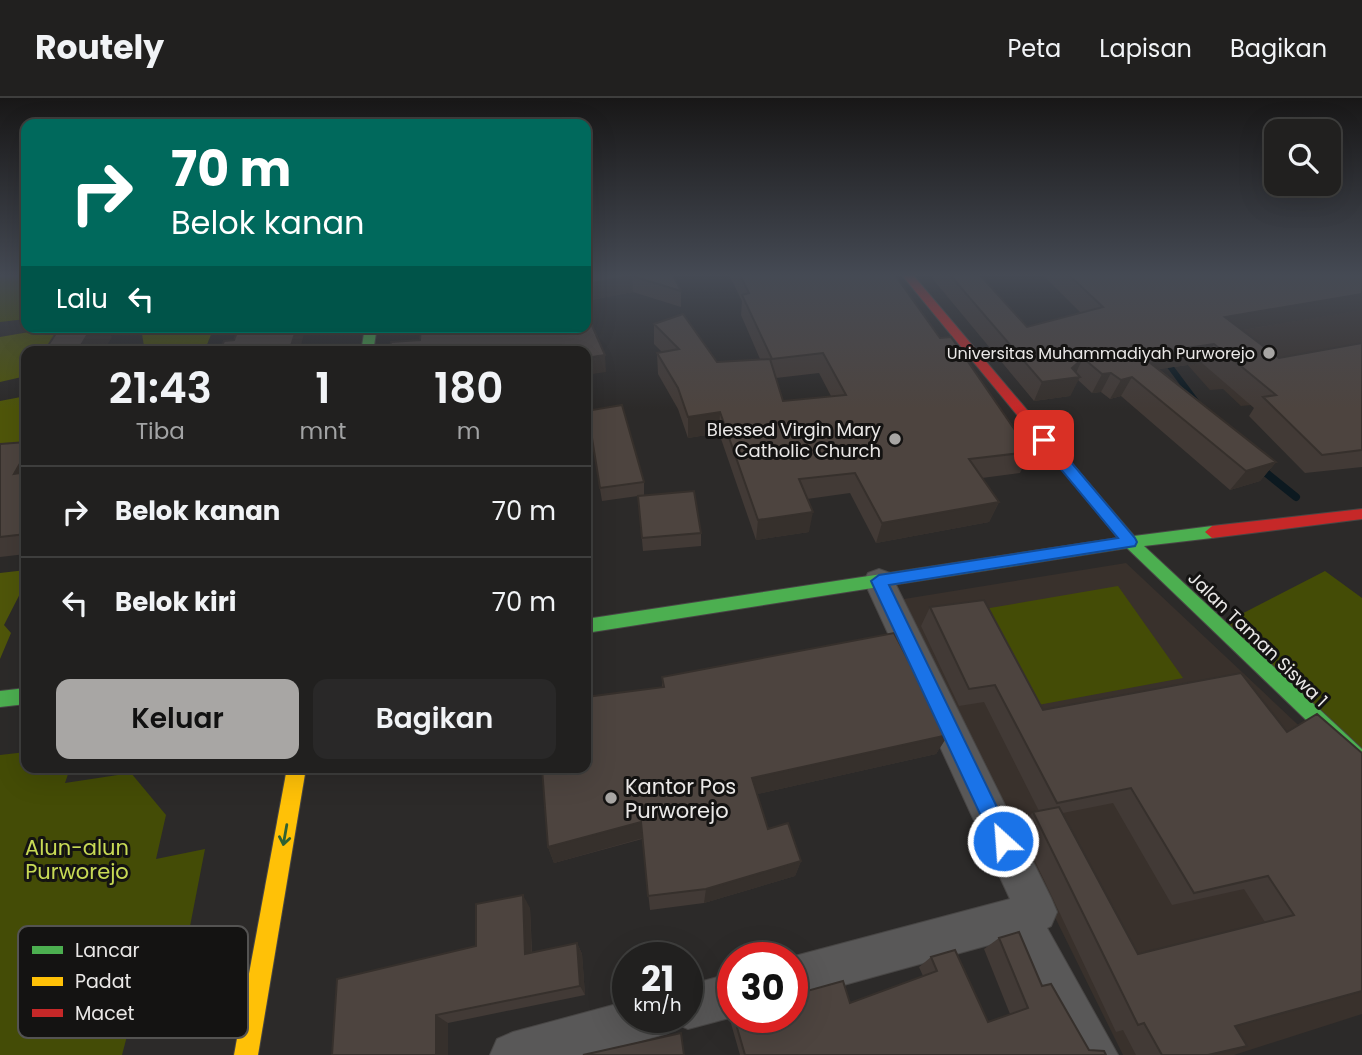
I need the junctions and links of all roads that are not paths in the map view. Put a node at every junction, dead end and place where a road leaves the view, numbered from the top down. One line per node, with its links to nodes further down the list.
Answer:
1 (944, 320): 3 (main road, Jalan Taman Siswa 1)
2 (1362, 514): 3 (main road)
3 (1130, 542): 4 (main road); 8 (main road, Jalan Taman Siswa 1)
4 (879, 581): 5 (main road); 10 (street)
5 (591, 625)
6 (21, 697): 7 (main road)
7 (0, 699)
8 (1362, 761)
9 (296, 773): 13 (main road, one-way to 13)
10 (1017, 917): 11 (street); 15 (street)
11 (808, 974)
12 (612, 1028): 14 (street)
13 (246, 1055)
14 (513, 1055)
15 (1095, 1055)

